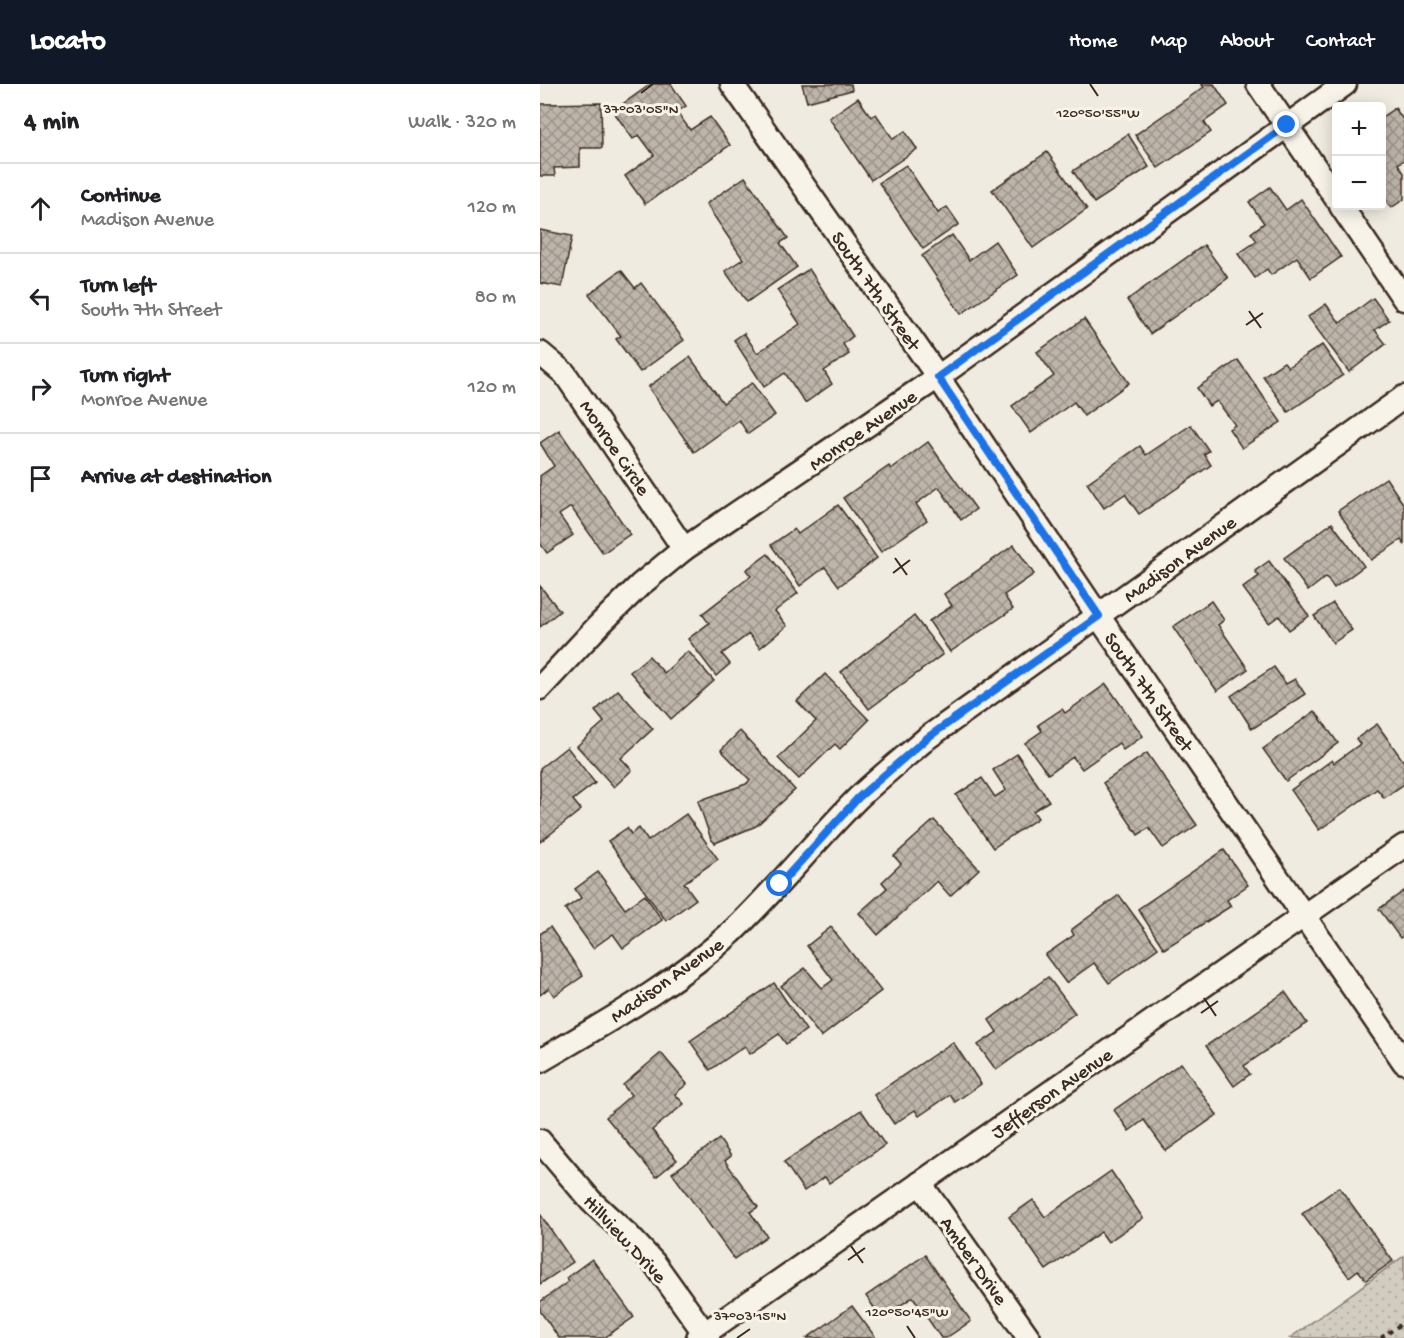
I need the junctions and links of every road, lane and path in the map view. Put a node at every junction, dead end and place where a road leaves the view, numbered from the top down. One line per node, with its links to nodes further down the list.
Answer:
1 (732, 84): 9 (street, South 7th Street)
2 (1258, 84): 4 (street)
3 (1345, 84): 4 (street, Monroe Avenue)
4 (1287, 125): 5 (street); 9 (street, Monroe Avenue)
5 (1332, 192)
6 (1344, 210): 7 (street)
7 (1404, 299)
8 (540, 353): 11 (street, Monroe Circle)
9 (938, 377): 11 (street, Monroe Avenue); 12 (street, South 7th Street)
10 (1404, 397): 12 (street, Madison Avenue)
11 (684, 549): 13 (street, Monroe Avenue)
12 (1099, 616): 15 (street, South 7th Street); 16 (street, Madison Avenue)
13 (540, 688)
14 (1404, 846): 15 (street, Jefferson Avenue)
15 (1305, 915): 17 (street, South 7th Street); 19 (street, Jefferson Avenue)
16 (540, 1061)
17 (1404, 1062)
18 (540, 1141): 21 (street, Hillview Drive)
19 (920, 1183): 21 (street, Jefferson Avenue); 22 (street, Amber Drive)
20 (1404, 1322): 23 (path)
21 (704, 1336)
22 (1029, 1338)
23 (1381, 1338)

